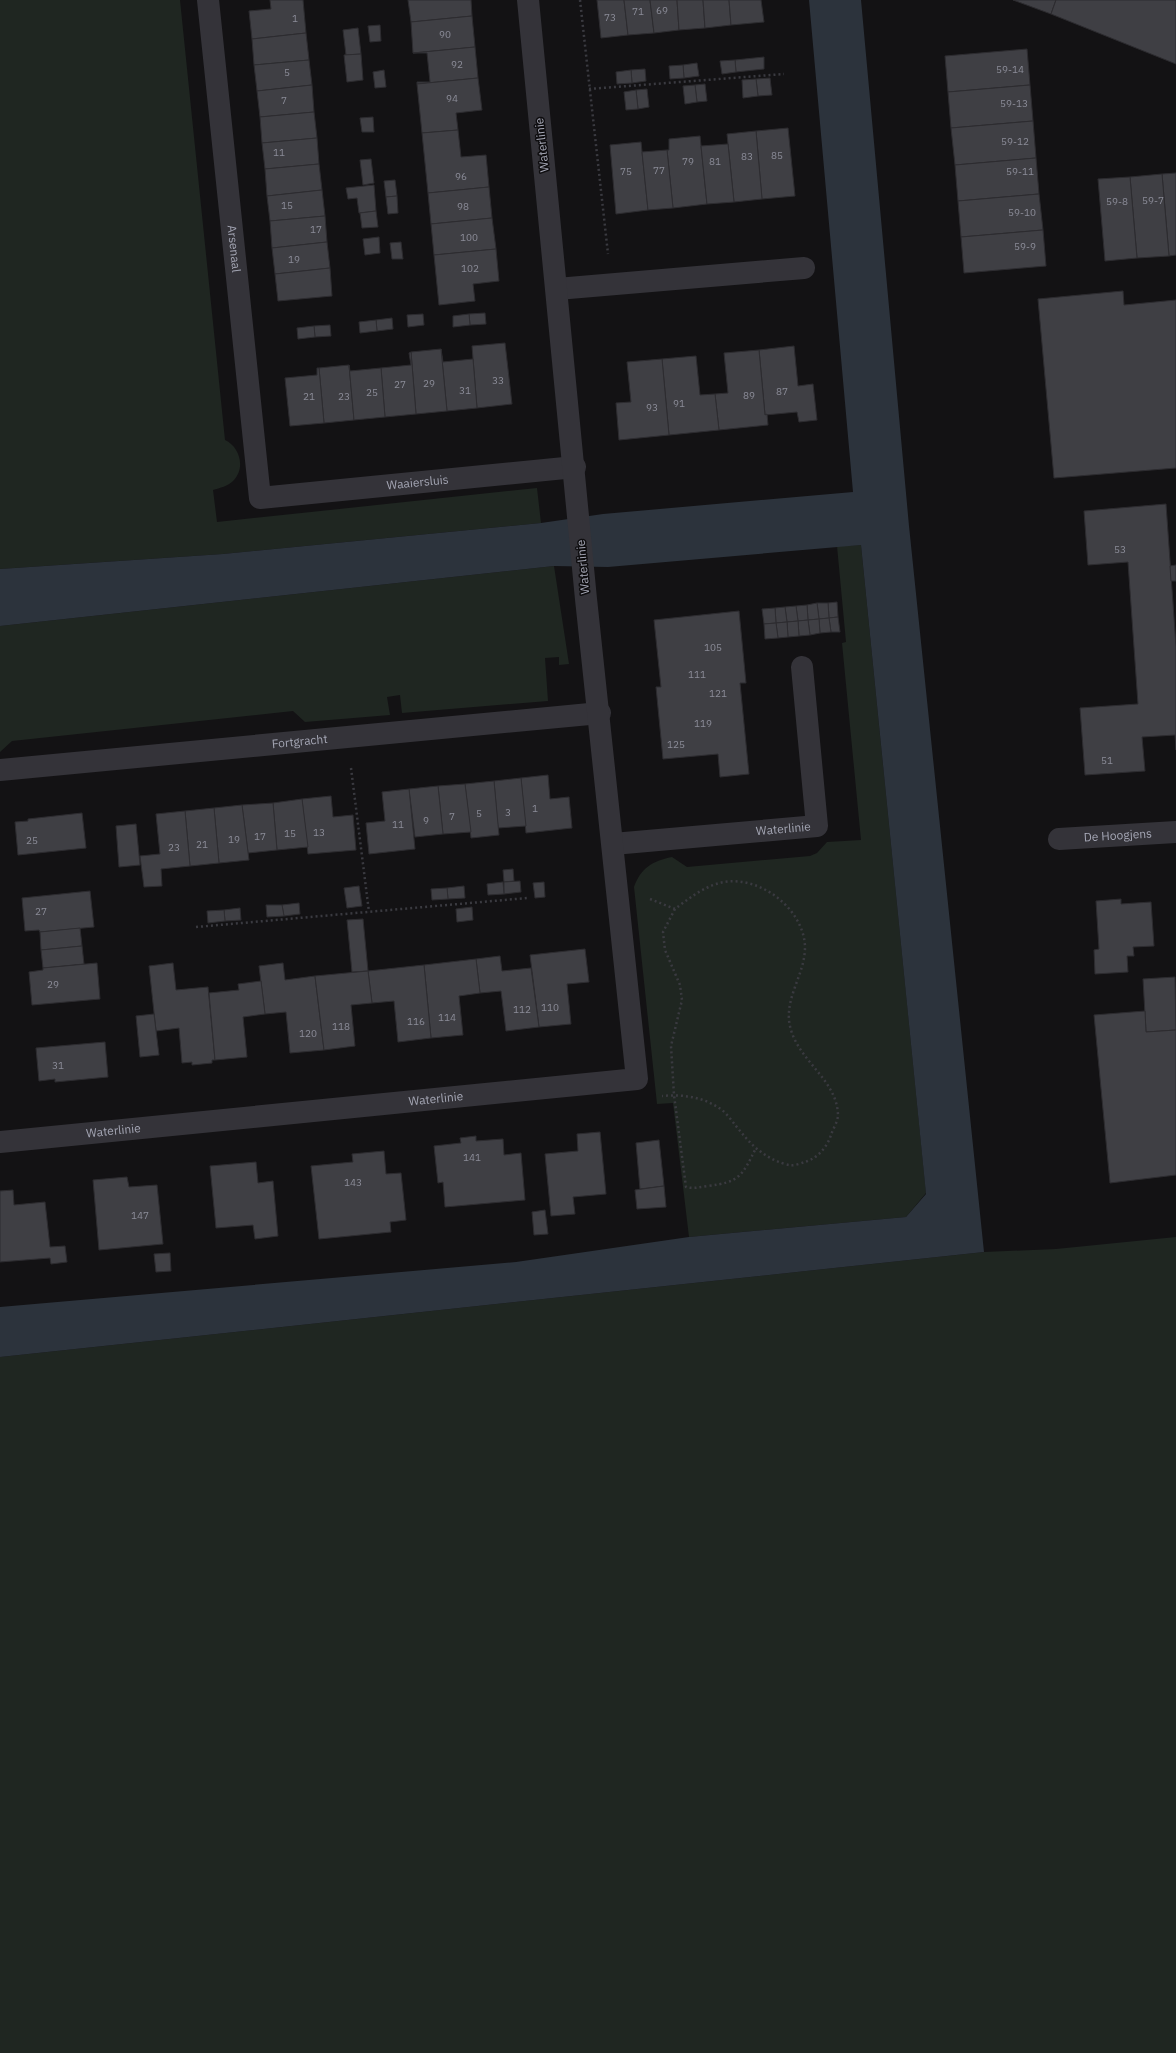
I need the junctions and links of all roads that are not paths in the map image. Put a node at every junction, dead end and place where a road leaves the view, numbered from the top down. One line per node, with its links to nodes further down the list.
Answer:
1 (208, 0): 6 (street, Arsenaal)
2 (528, 0): 4 (street, Waterlinie)
3 (804, 268): 4 (street)
4 (557, 289): 5 (street, Waterlinie)
5 (574, 467): 6 (street, Waaiersluis); 8 (street, Waterlinie)
6 (260, 498)
7 (802, 667): 12 (street, Waterlinie)
8 (600, 713): 9 (street, Fortgracht); 12 (street, Waterlinie)
9 (0, 770)
10 (1176, 832): 11 (street, De Hoogjens)
11 (1059, 839)
12 (613, 844): 13 (street, Waterlinie)
13 (0, 1142)

